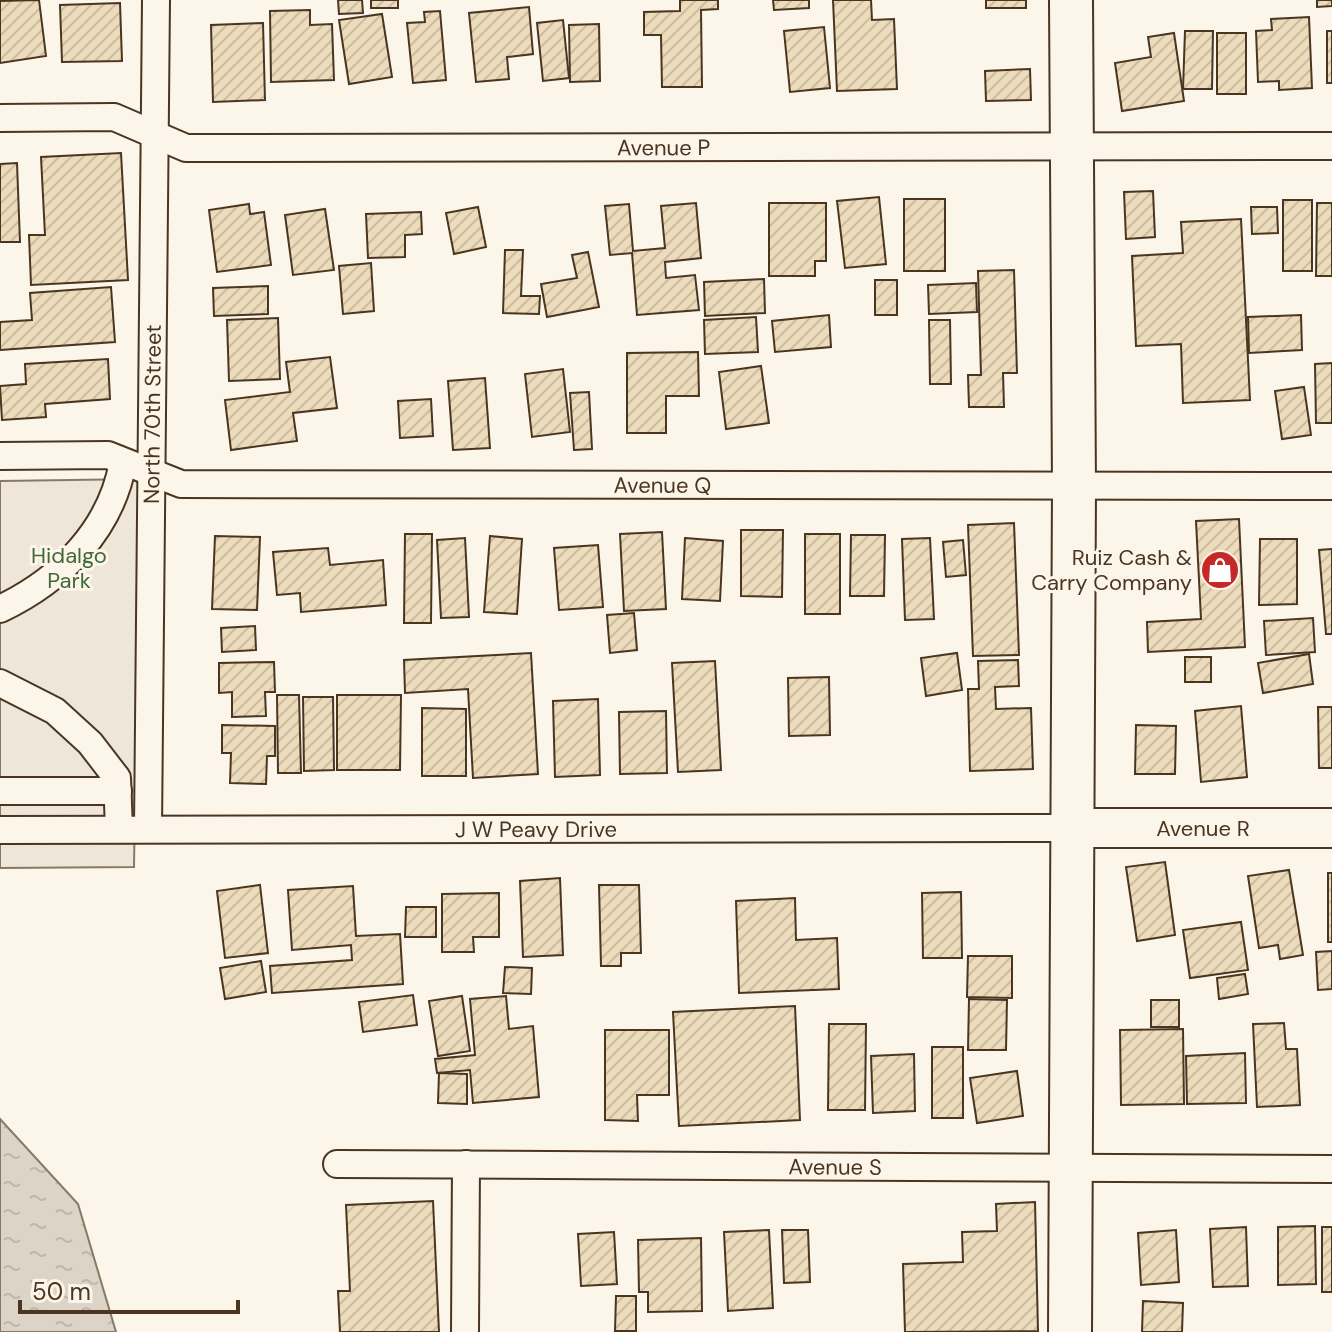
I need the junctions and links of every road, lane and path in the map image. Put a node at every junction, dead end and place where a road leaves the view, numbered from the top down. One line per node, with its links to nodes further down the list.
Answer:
1 (156, 0): 4 (street, North 70th Street)
2 (1071, 0): 6 (main road)
3 (0, 118): 4 (street, Avenue P)
4 (155, 134): 6 (street, Avenue P); 9 (street, North 70th Street)
5 (1332, 146): 6 (street, Avenue P)
6 (1072, 147): 11 (main road)
7 (0, 456): 8 (street, Avenue Q)
8 (123, 462): 9 (street, Avenue Q); 12 (street)
9 (150, 473): 11 (street, Avenue Q); 16 (street, North 70th Street)
10 (1332, 486): 11 (street, Avenue Q)
11 (1074, 487): 17 (main road)
12 (0, 609)
13 (0, 683): 15 (street)
14 (0, 791): 15 (street)
15 (118, 791): 19 (street)
16 (148, 828): 17 (street, J W Peavy Drive); 19 (street, J W Peavy Drive)
17 (1073, 828): 18 (street, Avenue R); 23 (main road)
18 (1332, 828)
19 (119, 829): 20 (street, J W Peavy Drive)
20 (0, 830)
21 (337, 1164): 22 (street, Avenue S)
22 (466, 1164): 23 (street, Avenue S); 25 (street)
23 (1072, 1169): 24 (street, Avenue S); 26 (main road)
24 (1332, 1169)
25 (465, 1332)
26 (1070, 1332)

